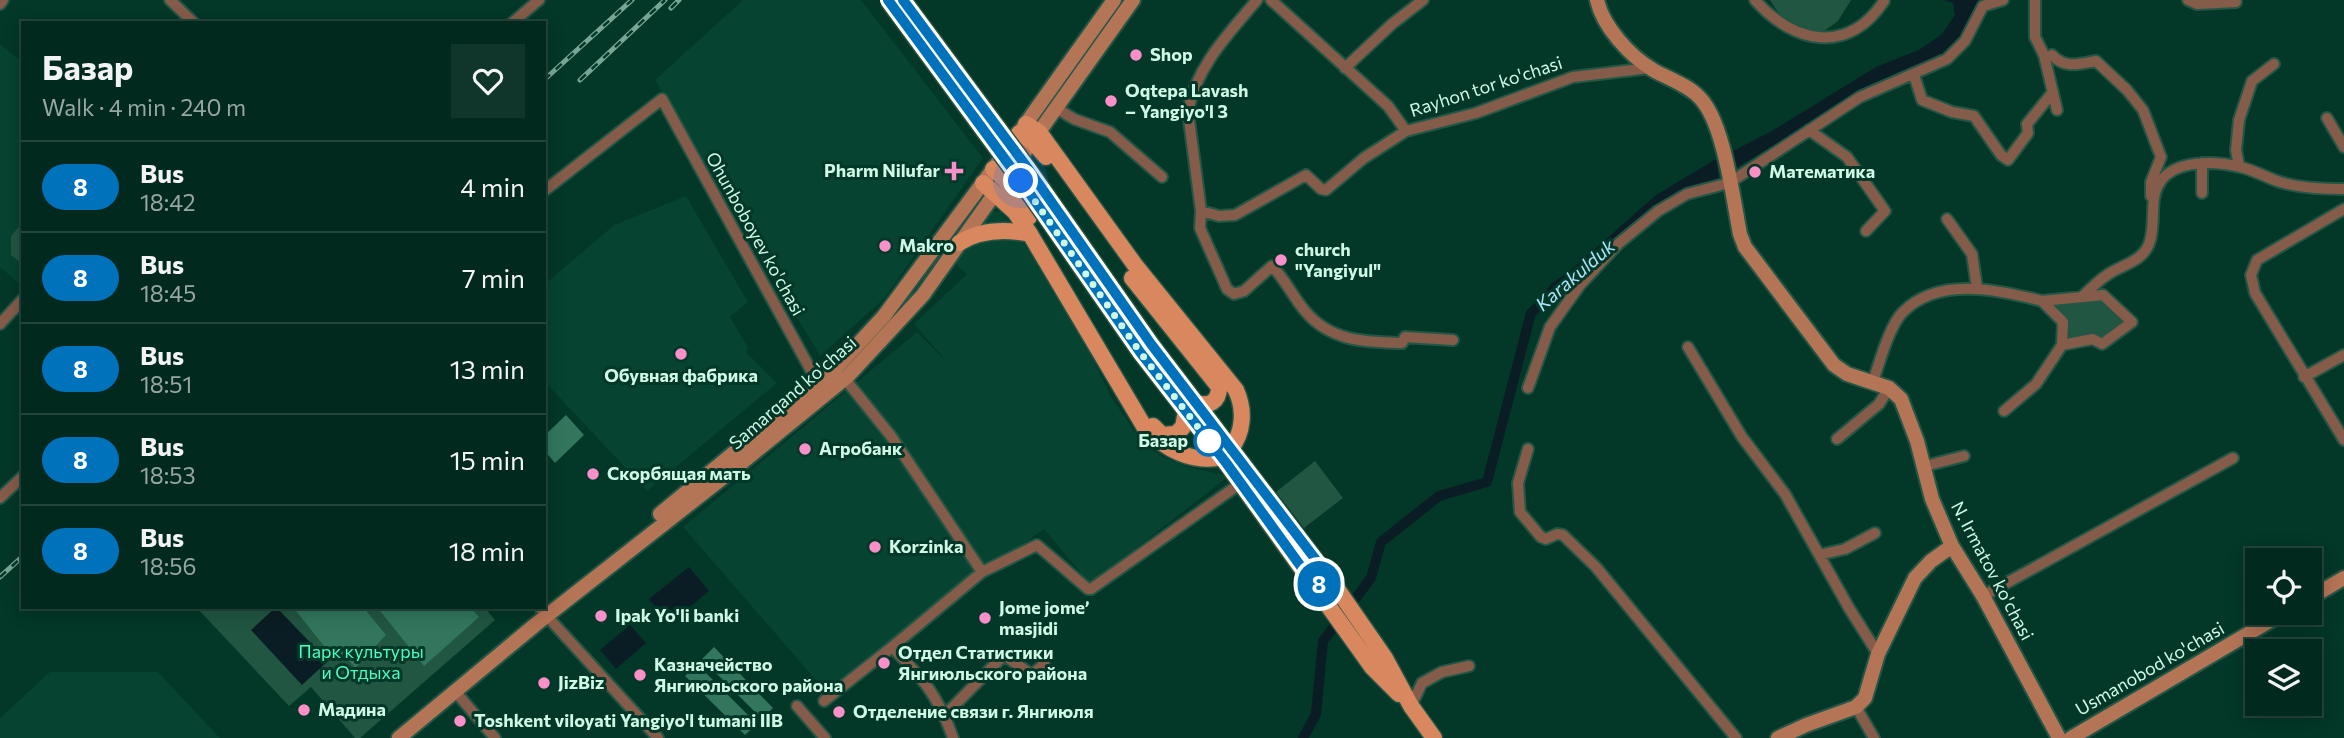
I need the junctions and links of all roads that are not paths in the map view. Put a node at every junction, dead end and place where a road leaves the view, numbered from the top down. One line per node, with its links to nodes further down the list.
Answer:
1 (170, 0): 17 (street)
2 (539, 0): 18 (street)
3 (888, 0): 56 (main road, bridge)
4 (903, 0): 56 (main road, bridge)
5 (1114, 0): 25 (main road, Samarqand ko'chasi)
6 (1133, 0): 26 (main road, Samarqand ko'chasi)
7 (1257, 0): 42 (street)
8 (1271, 0): 21 (street)
9 (1423, 0): 21 (street)
10 (1597, 0): 22 (main road)
11 (1755, 0): 15 (street)
12 (2003, 0): 23 (street)
13 (2035, 0): 24 (street)
14 (2188, 0): 16 (street)
15 (1884, 1)
16 (2236, 2)
17 (192, 21)
18 (514, 21)
19 (2052, 55): 44 (street)
20 (2274, 64): 34 (street)
21 (1345, 68): 30 (street)
22 (1650, 68): 30 (street, Rayhon tor ko'chasi); 37 (main road)
23 (1914, 75): 24 (street); 29 (street)
24 (2053, 92): 27 (street)
25 (1045, 98): 26 (main road); 31 (main road, Samarqand ko'chasi)
26 (1056, 108): 31 (main road, Samarqand ko'chasi); 35 (street)
27 (2057, 110)
28 (2327, 118): 32 (street)
29 (1810, 130): 37 (street); 45 (street)
30 (1406, 131): 42 (street, Rayhon tor ko'chasi)
31 (1029, 133): 36 (main road, Samarqand ko'chasi); 64 (main road); 69 (main road)
32 (2344, 147)
33 (2203, 163): 34 (street); 40 (street); 44 (street)
34 (2239, 166): 39 (street)
35 (1162, 177)
36 (994, 181): 46 (main road); 47 (main road, Samarqand ko'chasi); 61 (main road, Samarqand ko'chasi); 64 (main road)
37 (1729, 183): 60 (main road); 63 (street)
38 (546, 189): 61 (street, Ohunboboyev ko'chasi)
39 (2344, 189)
40 (2202, 193)
41 (2344, 209): 58 (street)
42 (1201, 211): 53 (street)
43 (1947, 219): 48 (street)
44 (2153, 229): 49 (street)
45 (1866, 231)
46 (1030, 234): 47 (main road); 69 (main road)
47 (959, 243): 59 (main road, Samarqand ko'chasi)
48 (1977, 288): 51 (street); 60 (street)
49 (2083, 296): 51 (street); 54 (street)
50 (21, 301): 52 (street)
51 (2042, 301): 54 (street)
52 (0, 324)
53 (1453, 340)
54 (2062, 345): 65 (street)
55 (1688, 347): 78 (street)
56 (1146, 348): 64 (main road)
57 (2344, 355): 58 (street)
58 (2304, 377): 67 (street)
59 (845, 379): 79 (street); 85 (main road, Samarqand ko'chasi)
60 (1873, 381): 62 (main road)
61 (819, 385): 84 (main road, Samarqand ko'chasi)
62 (1889, 387): 66 (street); 72 (main road, N. Irmatov ko'chasi)
63 (1528, 388)
64 (1191, 407): 69 (main road)
65 (2004, 411)
66 (1837, 439)
67 (2344, 440)
68 (1528, 449): 105 (street)
69 (1226, 454): 74 (main road); 81 (main road)
70 (1964, 456): 72 (street)
71 (2233, 458): 83 (street)
72 (1925, 466): 77 (main road, N. Irmatov ko'chasi)
73 (21, 478): 75 (street)
74 (1241, 483): 79 (street); 81 (main road)
75 (0, 498)
76 (1875, 533): 78 (street)
77 (1952, 545): 83 (main road, N. Irmatov ko'chasi); 89 (main road)
78 (1819, 555): 89 (street)
79 (982, 572): 88 (street)
80 (2344, 578): 82 (main road)
81 (1324, 585): 95 (main road)
82 (2322, 591)
83 (1983, 596): 108 (main road, N. Irmatov ko'chasi)
84 (546, 607)
85 (546, 607)
86 (543, 609): 92 (main road, Samarqand ko'chasi); 98 (main road, Samarqand ko'chasi); 101 (street)
87 (2263, 625): 109 (main road, Usmanobod ko'chasi)
88 (892, 647): 93 (street); 97 (street)
89 (1878, 654): 96 (main road)
90 (1044, 664): 97 (street)
91 (1469, 666): 95 (street)
92 (454, 690): 99 (main road, Samarqand ko'chasi); 100 (street)
93 (824, 701)
94 (797, 706): 102 (street)
95 (1411, 706): 104 (main road)
96 (1856, 707): 106 (main road); 107 (street)
97 (945, 715): 103 (street)
98 (387, 738)
99 (399, 738)
100 (495, 738)
101 (658, 738)
102 (825, 738)
103 (953, 738)
104 (1434, 738)
105 (1736, 738)
106 (1778, 738)
107 (1874, 738)
108 (2059, 738)
109 (2071, 738)

